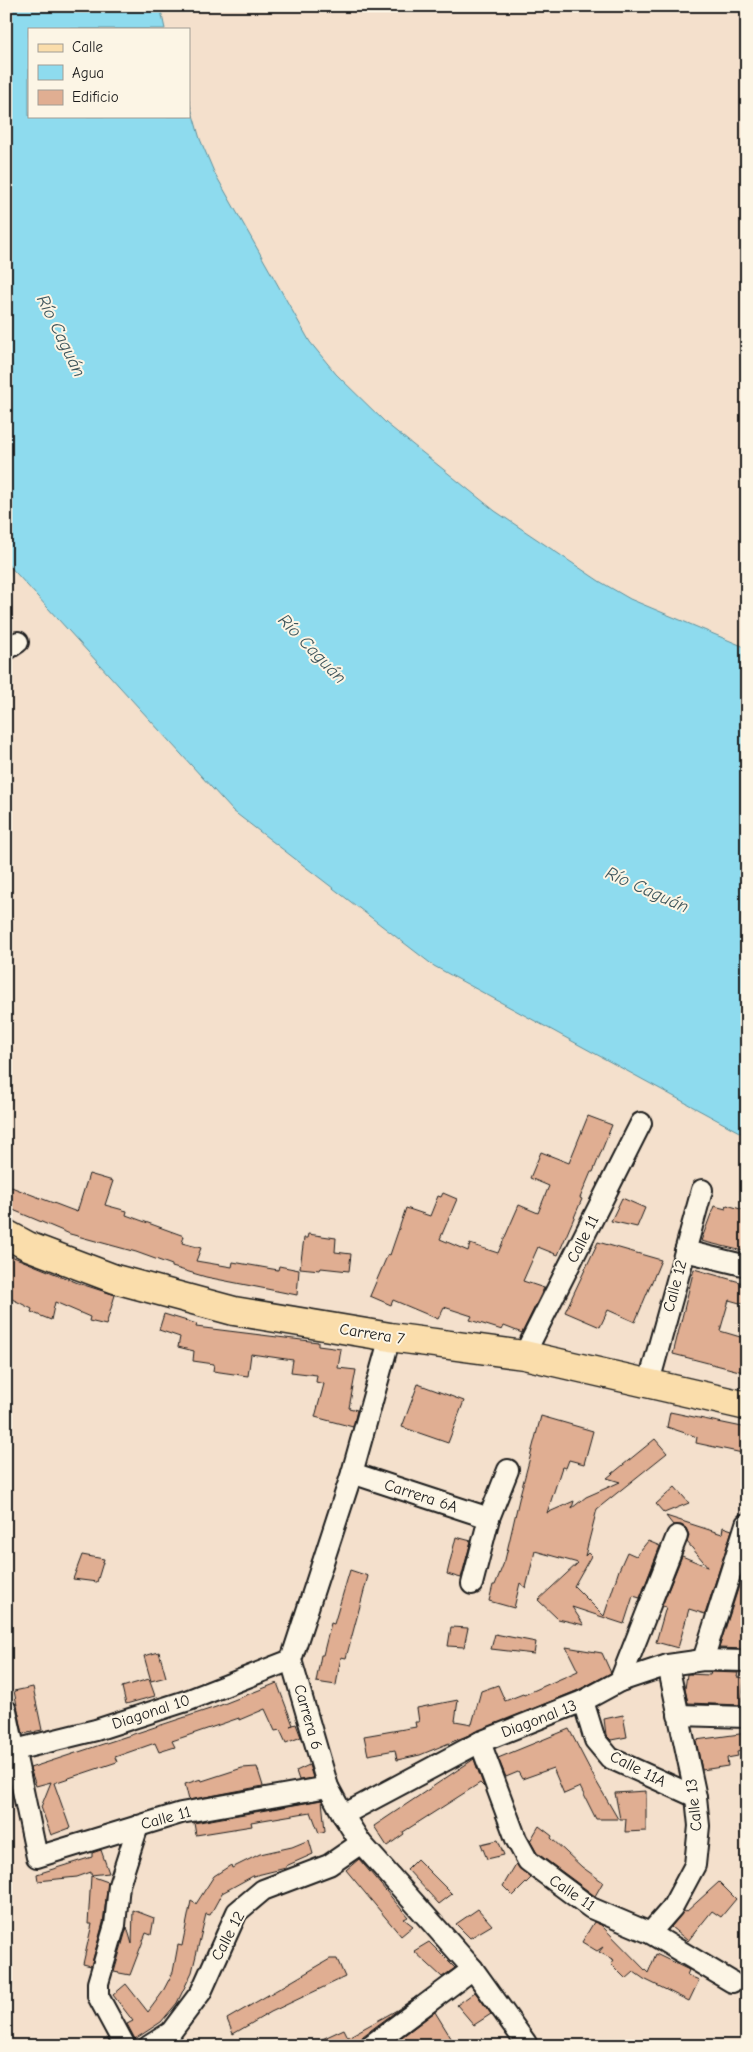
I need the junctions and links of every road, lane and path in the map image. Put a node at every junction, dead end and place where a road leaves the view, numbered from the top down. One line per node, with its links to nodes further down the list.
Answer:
1 (641, 1123): 7 (street, Calle 11)
2 (702, 1190): 4 (street, Calle 12)
3 (6, 1234): 6 (main road, Carrera 7)
4 (685, 1251): 5 (street); 8 (street, Calle 12)
5 (747, 1266)
6 (390, 1337): 7 (main road, Carrera 7); 11 (street)
7 (524, 1354): 8 (main road, Carrera 7)
8 (649, 1382): 9 (main road, Carrera 7)
9 (747, 1406)
10 (508, 1470): 12 (street)
11 (352, 1474): 12 (street, Carrera 6A); 16 (street)
12 (489, 1518): 15 (street)
13 (746, 1524): 17 (street)
14 (677, 1536): 20 (street)
15 (472, 1584)
16 (291, 1660): 26 (street, Diagonal 10); 27 (street, Carrera 6)
17 (703, 1660): 18 (street, Diagonal 13); 19 (street, Diagonal 13)
18 (746, 1664)
19 (668, 1665): 20 (street, Diagonal 13); 23 (street, Calle 13)
20 (620, 1681): 21 (street, Diagonal 13)
21 (583, 1701): 25 (street, Diagonal 13); 28 (street, Calle 11A)
22 (6, 1710): 26 (street)
23 (678, 1715): 24 (street); 28 (street, Calle 13)
24 (747, 1717)
25 (480, 1742): 29 (street, Diagonal 13); 32 (street, Calle 11)
26 (10, 1750): 30 (street, Calle 11)
27 (328, 1787): 29 (street, Carrera 6); 30 (street, Calle 11)
28 (696, 1797): 32 (street, Calle 13)
29 (343, 1815): 31 (street, Carrera 6)
30 (138, 1826): 37 (street)
31 (361, 1843): 33 (street, Carrera 6); 35 (street, Calle 12)
32 (650, 1933): 34 (street, Calle 11)
33 (473, 1969): 36 (street, Carrera 6); 39 (street)
34 (732, 1982)
35 (175, 2039): 38 (street, Calle 12)
36 (528, 2045)
37 (125, 2046)
38 (149, 2046)
39 (370, 2046)

